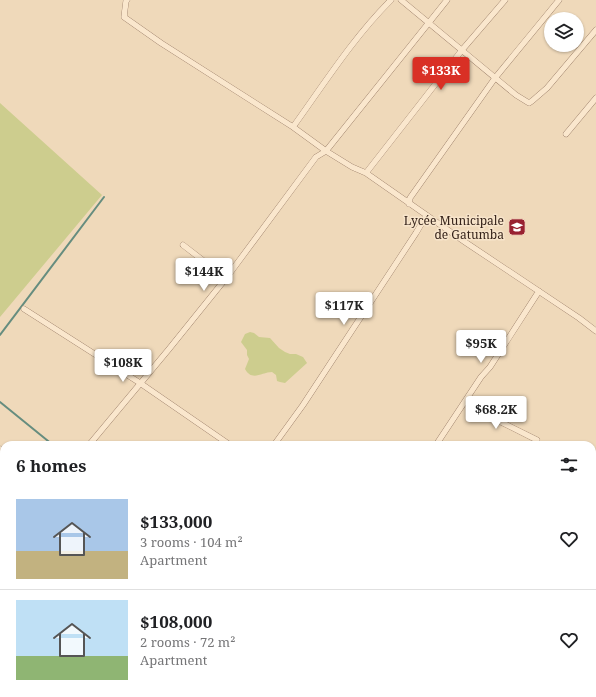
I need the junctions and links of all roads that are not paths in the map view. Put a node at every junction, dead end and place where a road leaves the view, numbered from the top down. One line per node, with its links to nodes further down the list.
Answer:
1 (127, 0): 12 (street)
2 (391, 0): 12 (street)
3 (401, 0): 7 (street)
4 (447, 0): 7 (street)
5 (505, 0): 9 (street)
6 (558, 0): 10 (street)
7 (428, 23): 9 (street); 14 (street)
8 (596, 30): 10 (street)
9 (462, 50): 10 (street); 15 (street)
10 (495, 78): 16 (street)
11 (596, 98): 13 (street)
12 (293, 127): 14 (street)
13 (566, 134)
14 (326, 151): 15 (street); 19 (street)
15 (366, 173): 16 (street)
16 (409, 204): 17 (street)
17 (426, 216): 20 (street); 28 (street)
18 (183, 245): 19 (street)
19 (226, 277): 23 (street)
20 (538, 291): 22 (street); 24 (street)
21 (24, 309): 23 (street)
22 (596, 331)
23 (140, 383): 26 (street); 27 (street)
24 (464, 402): 25 (street); 29 (street)
25 (537, 440)
26 (92, 441)
27 (224, 441)
28 (277, 441)
29 (439, 441)

